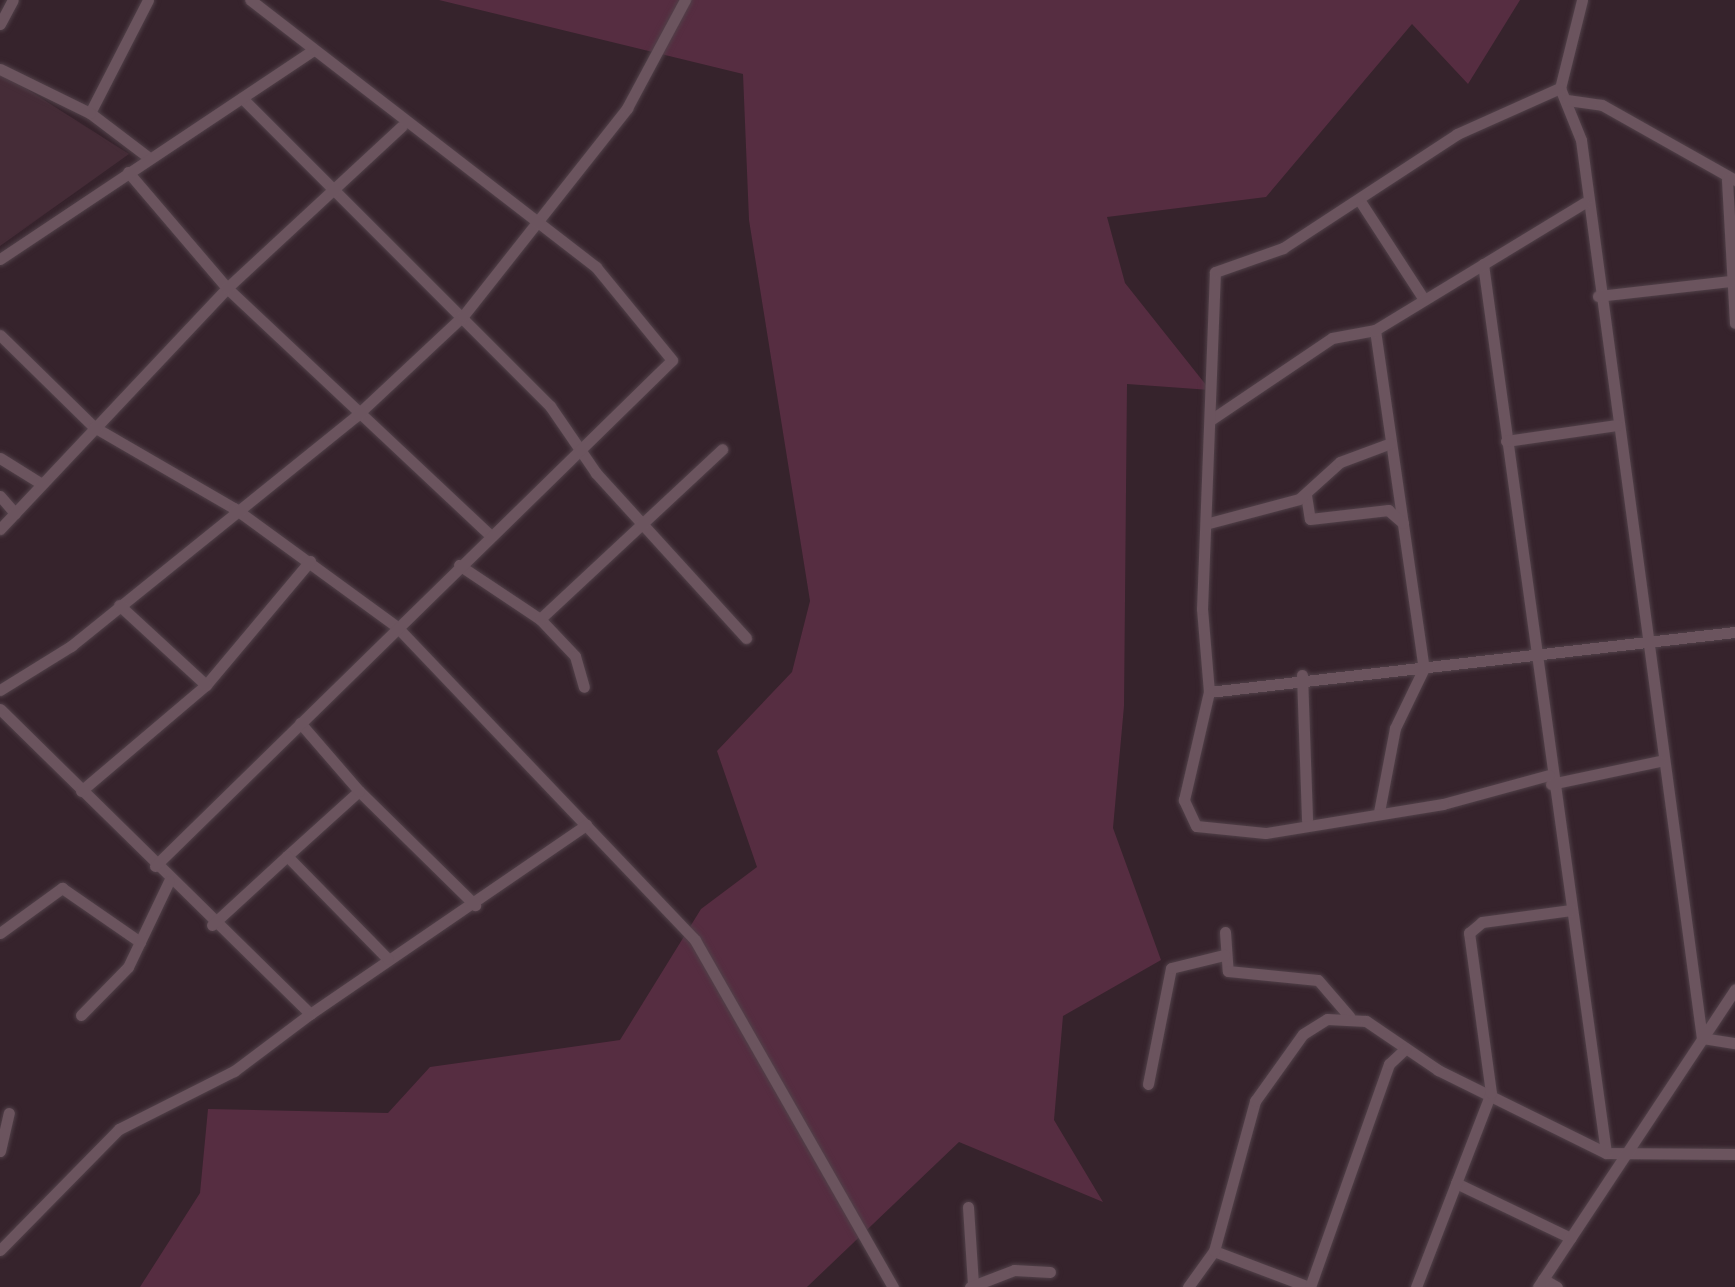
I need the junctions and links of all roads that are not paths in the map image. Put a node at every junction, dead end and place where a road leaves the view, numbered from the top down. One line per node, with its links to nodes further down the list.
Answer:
1 (12, 0): 6 (street)
2 (148, 0): 12 (street)
3 (250, 0): 7 (street)
4 (685, 0): 20 (street)
5 (1582, 0): 9 (street)
6 (0, 24)
7 (312, 50): 10 (street); 13 (street)
8 (0, 69): 12 (street)
9 (1560, 88): 11 (street); 18 (street)
10 (242, 98): 14 (street); 17 (street)
11 (1566, 100): 16 (street); 19 (street)
12 (90, 112): 14 (street)
13 (402, 126): 17 (street); 20 (street)
14 (148, 158): 15 (street)
15 (128, 172): 21 (street); 24 (street)
16 (1731, 180): 23 (street)
17 (332, 192): 24 (street); 27 (street)
18 (1360, 201): 26 (street); 32 (street)
19 (1584, 203): 22 (street); 25 (street)
20 (537, 224): 27 (street); 38 (street)
21 (0, 259)
22 (1484, 264): 26 (street); 35 (street)
23 (1729, 281): 25 (street); 28 (street)
24 (227, 288): 31 (street); 34 (street)
25 (1598, 296): 33 (street)
26 (1422, 298): 29 (street)
27 (463, 316): 31 (street); 38 (street)
28 (1735, 323)
29 (1375, 330): 32 (street); 36 (street)
30 (0, 335): 34 (street)
31 (356, 416): 43 (street); 49 (street)
32 (1212, 420): 47 (street)
33 (1618, 426): 35 (street); 56 (street)
34 (94, 428): 40 (street); 43 (street)
35 (1506, 441): 58 (street)
36 (1390, 443): 41 (street); 45 (street)
37 (722, 450): 46 (street)
38 (584, 454): 46 (street); 49 (street)
39 (0, 458): 40 (street)
40 (42, 484): 44 (street)
41 (1306, 495): 45 (street); 47 (street)
42 (0, 496): 44 (street)
43 (234, 508): 50 (street); 52 (street)
44 (15, 513): 48 (street)
45 (1403, 523): 59 (street)
46 (642, 524): 53 (street); 57 (street)
47 (1209, 524): 64 (street)
48 (0, 529)
49 (490, 536): 51 (street)
50 (310, 561): 54 (street); 61 (street)
51 (459, 565): 53 (street); 54 (street)
52 (119, 605): 61 (street); 63 (street)
53 (540, 619): 62 (street)
54 (396, 627): 66 (street); 73 (street)
55 (1735, 632): 56 (street)
56 (1644, 637): 58 (street); 67 (street)
57 (746, 638)
58 (1538, 653): 59 (street); 68 (street)
59 (1424, 668): 60 (street); 71 (street)
60 (1302, 674): 64 (street); 72 (street)
61 (206, 685): 69 (street)
62 (584, 687)
63 (0, 690)
64 (1209, 692): 72 (street)
65 (0, 709): 69 (street)
66 (300, 723): 70 (street); 75 (street)
67 (1660, 760): 68 (street); 89 (street)
68 (1550, 779): 71 (street); 78 (street)
69 (81, 791): 75 (street)
70 (360, 791): 74 (street); 77 (street)
71 (1378, 812): 72 (street)
72 (1307, 820)
73 (586, 825): 77 (street); 107 (street)
74 (287, 856): 79 (street); 84 (street)
75 (155, 866): 76 (street)
76 (169, 881): 79 (street); 82 (street)
77 (475, 905): 84 (street)
78 (1571, 910): 93 (street); 96 (street)
79 (212, 924): 86 (street)
80 (1225, 932): 83 (street)
81 (0, 933): 82 (street)
82 (140, 942): 87 (street)
83 (1224, 955): 88 (street); 92 (street)
84 (388, 959): 86 (street)
85 (1735, 990): 89 (street)
86 (310, 1014): 102 (street)
87 (81, 1015)
88 (1350, 1016): 91 (street); 103 (street)
89 (1702, 1038): 90 (street); 98 (street)
90 (1735, 1042)
91 (1406, 1048): 93 (street); 109 (street)
92 (1148, 1084)
93 (1491, 1093): 96 (street); 99 (street)
94 (9, 1114): 95 (street)
95 (0, 1151)
96 (1606, 1153): 98 (street)
97 (1735, 1154): 98 (street)
98 (1623, 1159): 101 (street)
99 (1456, 1184): 101 (street); 110 (street)
100 (968, 1207): 106 (street)
101 (1571, 1238): 105 (street)
102 (0, 1250)
103 (1214, 1251): 108 (street); 109 (street)
104 (1050, 1272): 106 (street)
105 (1541, 1283): 111 (street)
106 (972, 1286)
107 (893, 1287)
108 (1188, 1287)
109 (1309, 1287)
110 (1416, 1287)
111 (1557, 1287)

